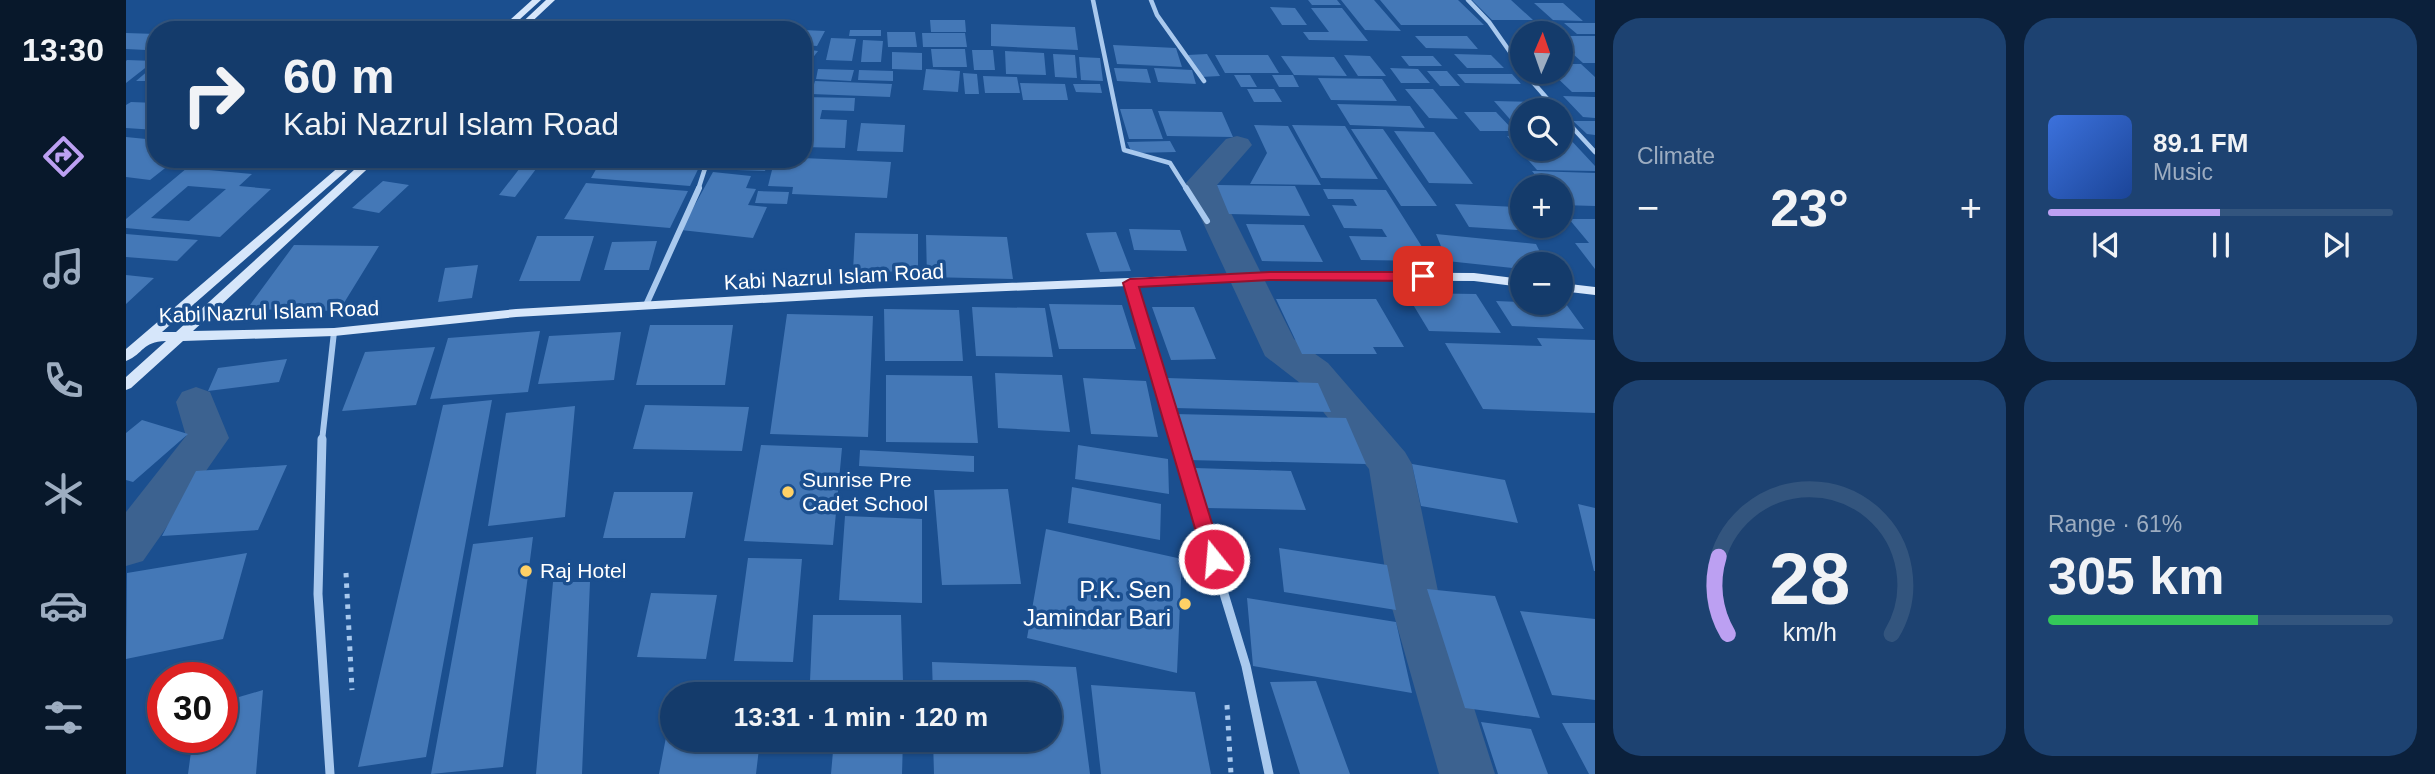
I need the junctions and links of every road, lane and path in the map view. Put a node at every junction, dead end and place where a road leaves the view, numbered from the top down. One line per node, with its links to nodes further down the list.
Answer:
1 (537, 0): 6 (main road)
2 (551, 0): 7 (main road)
3 (1093, 0): 17 (street)
4 (1151, 0): 9 (street)
5 (1468, 0): 8 (street)
6 (513, 21)
7 (528, 21)
8 (1510, 52)
9 (1204, 81)
10 (1535, 84): 11 (street)
11 (1547, 98)
12 (1573, 128): 13 (street)
13 (1595, 152)
14 (345, 168): 24 (main road)
15 (363, 168): 25 (main road)
16 (706, 168): 22 (street)
17 (1207, 221)
18 (1510, 282): 19 (main road, Kabi Nazrul Islam Road)
19 (1130, 283): 22 (main road, Kabi Nazrul Islam Road); 31 (street)
20 (1573, 288): 21 (main road)
21 (1595, 291)
22 (646, 306): 23 (main road, Kabi Nazrul Islam Road)
23 (334, 332): 25 (main road, Kabi Nazrul Islam Road); 30 (street)
24 (149, 337): 25 (main road, Kabi Nazrul Islam Road); 26 (main road)
25 (178, 337): 27 (main road)
26 (126, 356)
27 (126, 384)
28 (345, 563): 29 (path)
29 (352, 700)
30 (330, 774)
31 (1269, 774)

